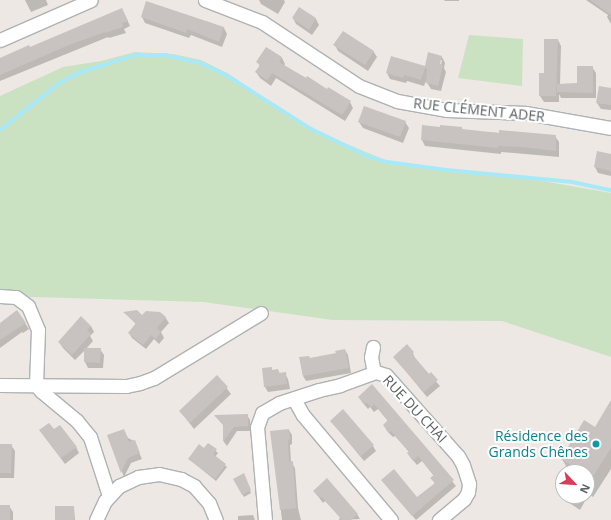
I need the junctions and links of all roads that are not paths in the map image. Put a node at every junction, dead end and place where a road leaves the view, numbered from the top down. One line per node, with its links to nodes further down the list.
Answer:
1 (91, 0): 3 (street)
2 (205, 0): 4 (street, RUE CLÉMENT ADER)
3 (0, 40)
4 (611, 128)
5 (0, 296): 10 (street)
6 (261, 313): 10 (street)
7 (373, 347): 8 (street)
8 (374, 372): 11 (street, RUE DU CHAI); 17 (street, RUE DU CHAI)
9 (0, 385): 10 (street)
10 (36, 385): 12 (street)
11 (294, 399): 15 (street, RUE DU CHAI); 16 (street)
12 (109, 496): 13 (street); 14 (street)
13 (96, 520)
14 (216, 520)
15 (265, 520)
16 (391, 520)
17 (439, 520)

